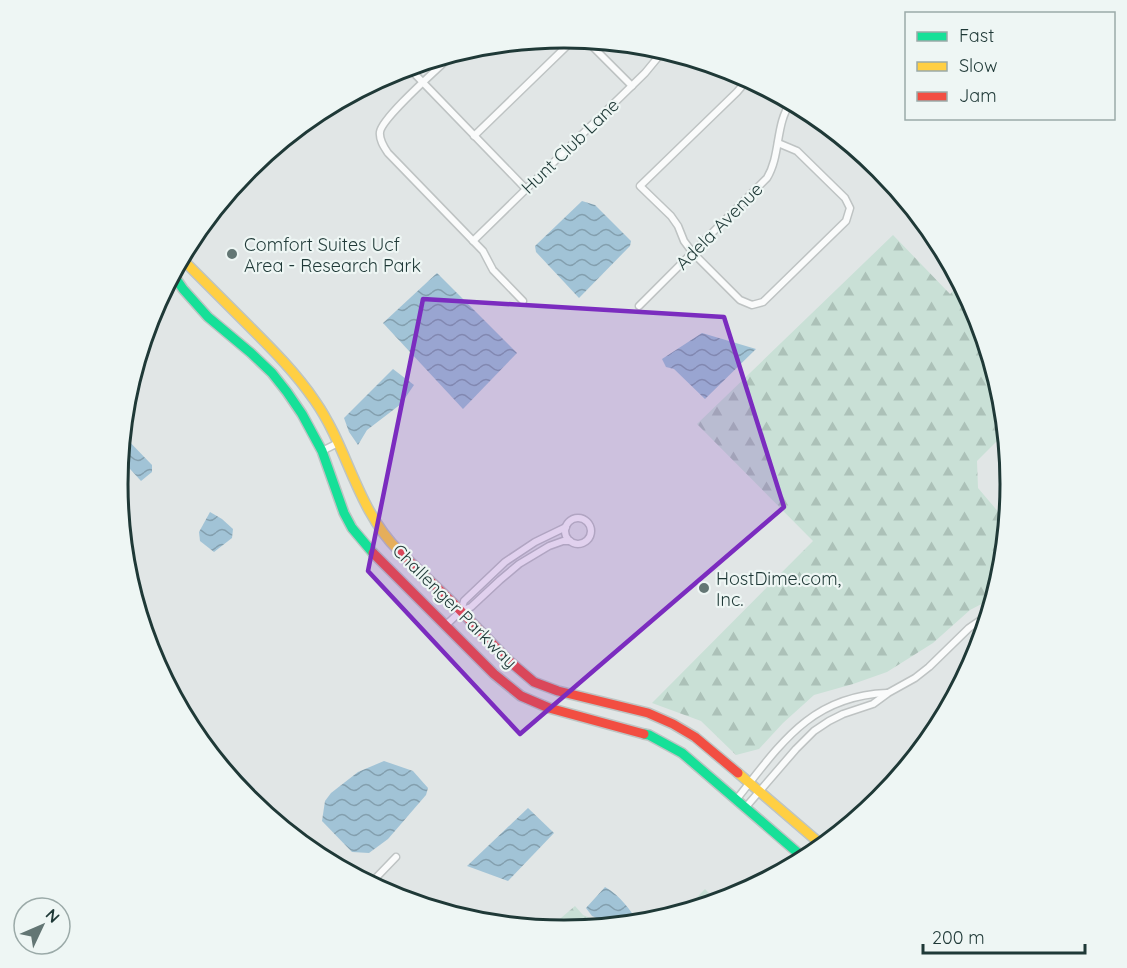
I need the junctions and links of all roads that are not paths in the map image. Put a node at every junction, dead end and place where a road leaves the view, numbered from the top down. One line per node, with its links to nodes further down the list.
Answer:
1 (565, 48): 10 (street)
2 (595, 49): 7 (street)
3 (657, 58): 7 (street, Hunt Club Lane)
4 (441, 66): 6 (street)
5 (415, 74): 6 (street)
6 (423, 83): 10 (street); 13 (street)
7 (632, 86): 12 (street, Hunt Club Lane)
8 (742, 86): 14 (street)
9 (786, 108): 11 (street, Adela Avenue)
10 (474, 136): 12 (street)
11 (778, 144): 14 (street, Adela Avenue); 14 (street)
12 (526, 189): 13 (street, Hunt Club Lane)
13 (473, 241): 17 (street)
14 (693, 253): 18 (street, Adela Avenue)
15 (187, 264): 19 (main road, Challenger Parkway)
16 (177, 281): 20 (main road, Challenger Parkway)
17 (523, 301)
18 (639, 306)
19 (338, 443): 20 (street); 23 (main road, Challenger Parkway)
20 (322, 451): 25 (main road, Challenger Parkway)
21 (566, 527): 22 (street); 22 (street); 23 (street)
22 (570, 541): 23 (street)
23 (461, 611): 25 (street); 27 (main road, Challenger Parkway)
24 (976, 623): 26 (street)
25 (446, 625): 29 (main road, Challenger Parkway)
26 (888, 693): 27 (street); 28 (street)
27 (749, 783): 28 (main road, Challenger Parkway); 29 (street)
28 (759, 792): 30 (street); 31 (main road, Challenger Parkway)
29 (736, 800): 30 (main road, Challenger Parkway)
30 (745, 808): 32 (main road, Challenger Parkway)
31 (816, 840)
32 (797, 852)
33 (396, 857): 34 (street)
34 (376, 877)

